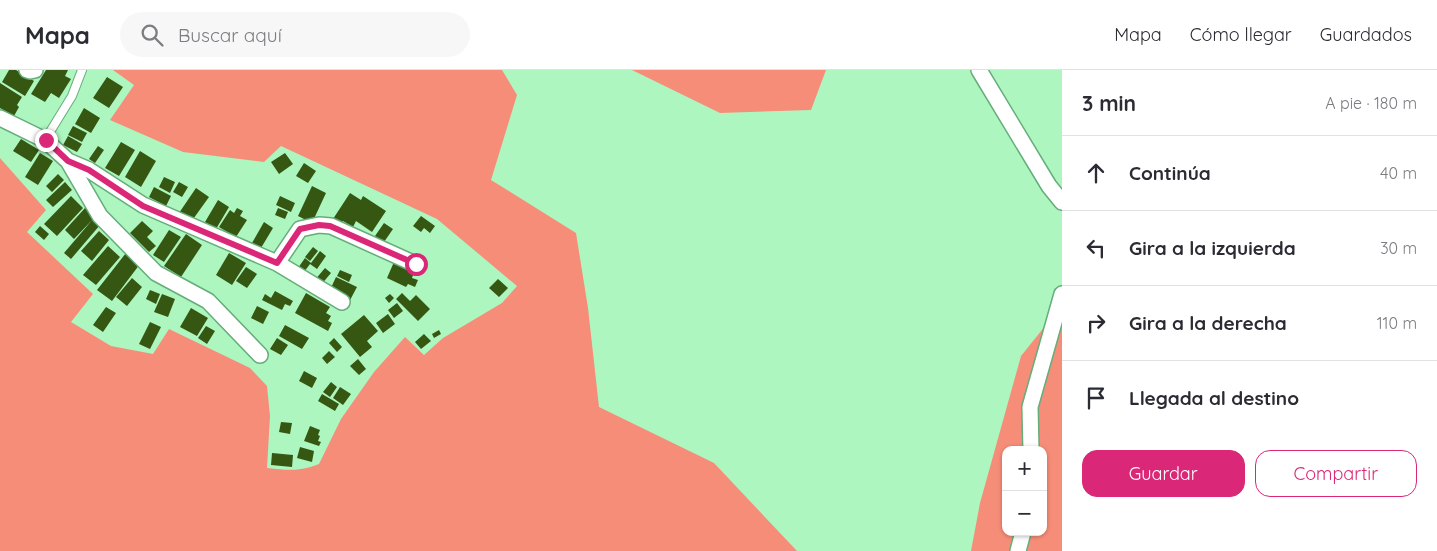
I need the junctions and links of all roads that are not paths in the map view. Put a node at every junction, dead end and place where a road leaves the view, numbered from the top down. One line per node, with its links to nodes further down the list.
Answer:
1 (27, 70): 2 (street)
2 (35, 70)
3 (82, 70): 6 (lane)
4 (979, 70): 8 (street)
5 (0, 118): 6 (street)
6 (46, 140): 7 (street)
7 (68, 161): 9 (street); 13 (street)
8 (1062, 202)
9 (277, 263): 10 (street); 12 (street)
10 (416, 264)
11 (1062, 294): 14 (street)
12 (342, 302)
13 (260, 355)
14 (1031, 446)
15 (1022, 536): 16 (street)
16 (1018, 551)

